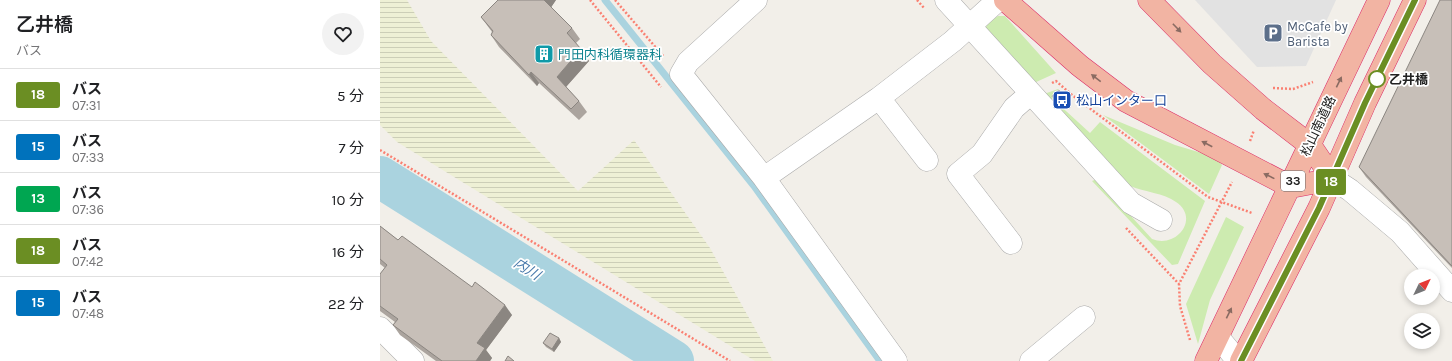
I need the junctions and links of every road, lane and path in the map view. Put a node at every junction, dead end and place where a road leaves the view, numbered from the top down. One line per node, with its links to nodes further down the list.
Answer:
1 (590, 0): 11 (path)
2 (615, 0): 11 (path)
3 (756, 0): 11 (street)
4 (946, 0): 10 (street)
5 (998, 0): 10 (street)
6 (1005, 0): 19 (highway, 33, one-way to 6)
7 (1149, 0): 15 (highway, 33, one-way to 15)
8 (1379, 0): 16 (highway, 松山南道路 / 33, one-way to 8)
9 (1415, 0): 21 (highway)
10 (969, 26): 13 (street); 14 (street)
11 (674, 79): 20 (street)
12 (1314, 82): 15 (path)
13 (1030, 94): 23 (path); 24 (street); 26 (street)
14 (879, 98): 18 (street); 20 (street)
15 (1263, 109): 16 (highway, 33); 19 (path)
16 (1310, 146): 21 (highway, 33); 22 (highway, 松山南道路 / 33)
17 (380, 150): 33 (path)
18 (927, 160)
19 (1242, 162): 22 (highway, 33, one-way to 19); 23 (path)
20 (764, 178): 34 (street)
21 (1333, 179): 22 (highway, 33); 27 (street); 38 (highway)
22 (1291, 187): 25 (highway, 松山南道路 / 33)
23 (1222, 203): 25 (path); 31 (path)
24 (1161, 220)
25 (1273, 222): 30 (highway, 松山南道路 / 33, one-way to 25)
26 (1011, 243)
27 (1452, 291)
28 (1084, 317): 35 (street)
29 (380, 328): 32 (street)
30 (1218, 337): 36 (highway, 松山南道路 / 33); 37 (street)
31 (1190, 342)
32 (413, 361)
33 (730, 361)
34 (896, 361)
35 (1031, 361)
36 (1206, 361)
37 (1238, 361)
38 (1241, 361)

